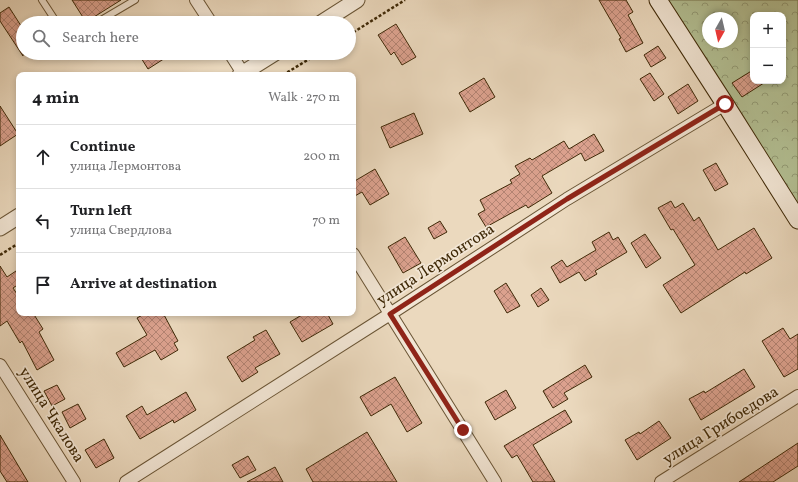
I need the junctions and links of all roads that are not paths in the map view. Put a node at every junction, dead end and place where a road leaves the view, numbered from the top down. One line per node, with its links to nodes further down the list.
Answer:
1 (42, 0): 6 (lane)
2 (135, 0): 7 (lane)
3 (196, 0): 8 (street)
4 (357, 0): 9 (street)
5 (658, 0): 14 (main road)
6 (52, 16)
7 (108, 16)
8 (206, 16)
9 (333, 16)
10 (234, 60): 12 (street)
11 (264, 60): 13 (street)
12 (241, 72)
13 (245, 72)
14 (725, 104): 16 (main road); 19 (street, улица Лермонтова)
15 (16, 218): 17 (street)
16 (798, 220)
17 (0, 228)
18 (356, 259): 19 (street)
19 (390, 314): 23 (street, улица Лермонтова); 24 (street)
20 (0, 365): 22 (street, улица Чкалова)
21 (798, 396): 25 (street, улица Грибоедова)
22 (74, 482)
23 (126, 482)
24 (495, 482)
25 (661, 482)

